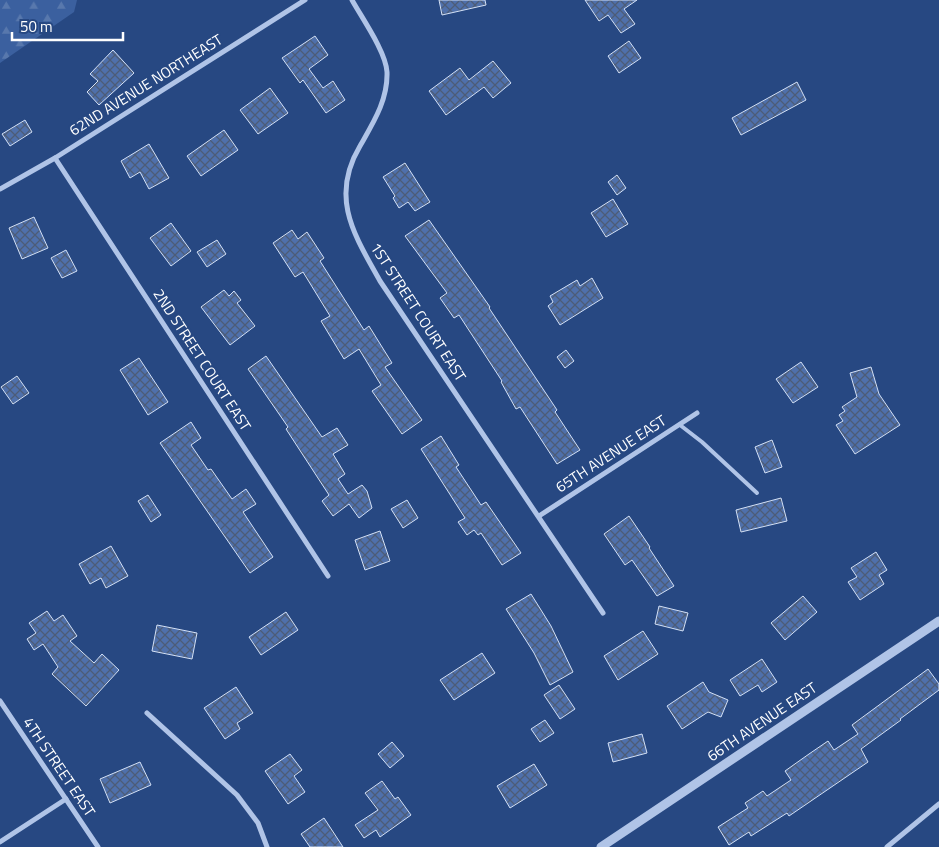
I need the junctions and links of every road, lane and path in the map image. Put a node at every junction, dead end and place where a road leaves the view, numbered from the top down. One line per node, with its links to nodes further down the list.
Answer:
1 (305, 0): 3 (street, 62ND AVENUE NORTHEAST)
2 (352, 0): 8 (street, 1ST STREET COURT EAST)
3 (55, 158): 4 (street, 62ND AVENUE NORTHEAST); 9 (street, 2ND STREET COURT EAST)
4 (0, 189)
5 (697, 414): 6 (street, 65TH AVENUE EAST)
6 (680, 425): 7 (lane); 8 (street, 65TH AVENUE EAST)
7 (757, 493)
8 (539, 516): 10 (street, 1ST STREET COURT EAST)
9 (328, 576)
10 (603, 613)
11 (939, 621): 19 (street, 66TH AVENUE EAST)
12 (0, 701): 14 (street, 4TH STREET EAST)
13 (147, 713): 18 (street)
14 (66, 799): 16 (street); 17 (street, 4TH STREET EAST)
15 (939, 804): 20 (street)
16 (0, 842)
17 (98, 847)
18 (267, 847)
19 (600, 847)
20 (887, 847)

